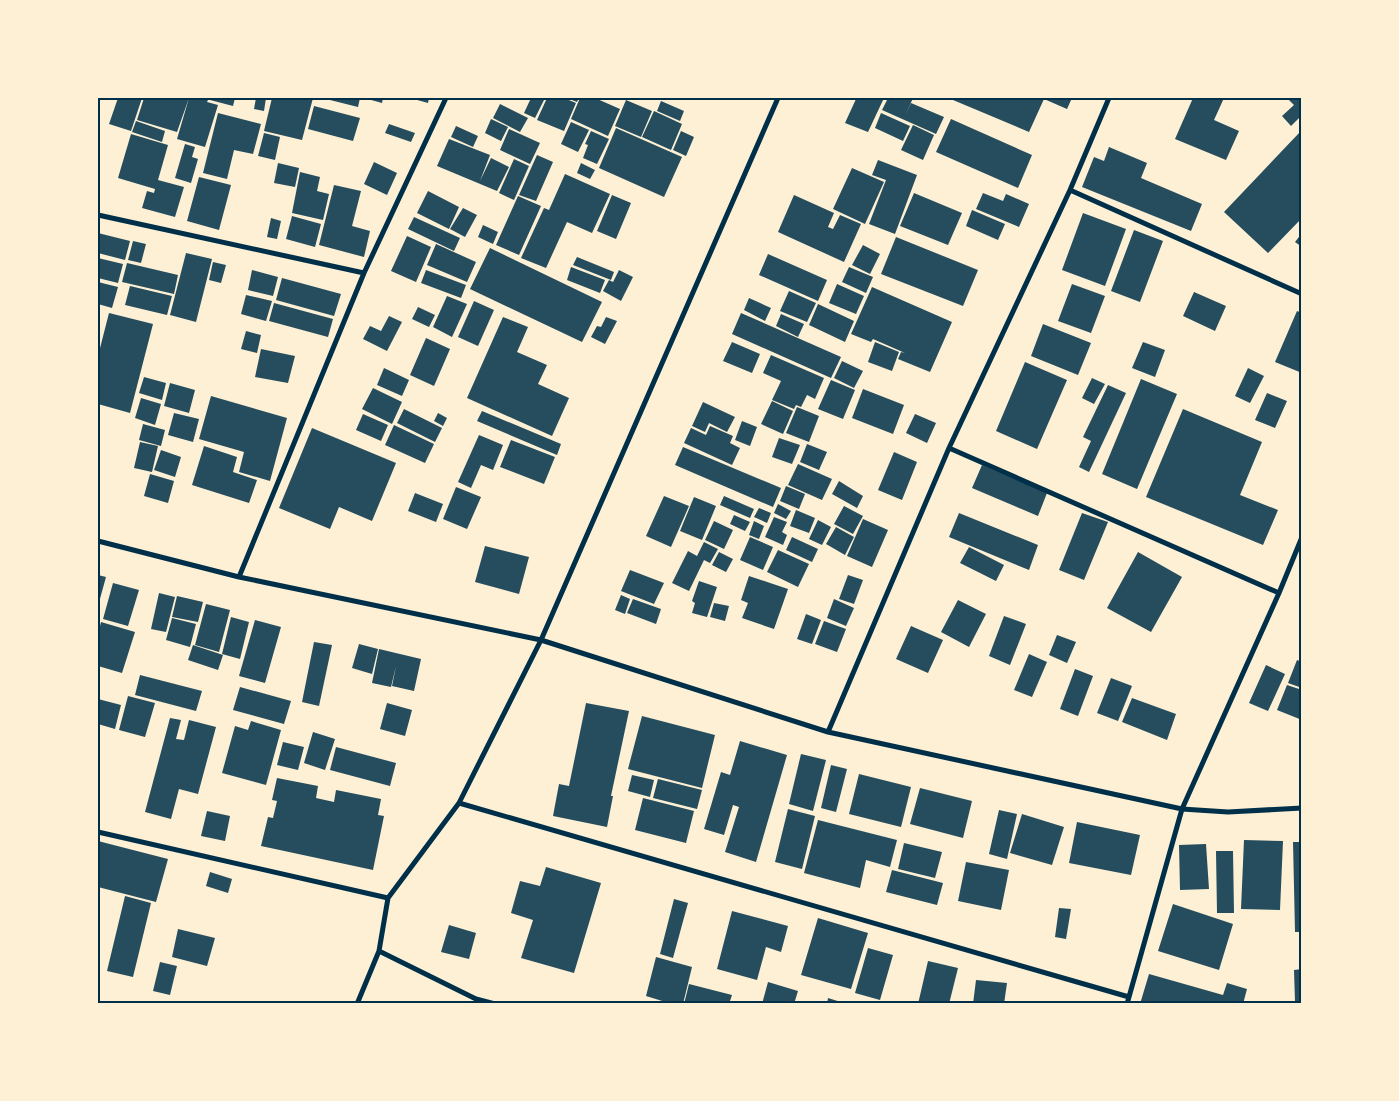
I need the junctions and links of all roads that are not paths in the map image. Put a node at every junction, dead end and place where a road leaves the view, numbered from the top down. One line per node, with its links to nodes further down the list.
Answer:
1 (446, 98): 6 (street)
2 (778, 98): 13 (street)
3 (1109, 98): 4 (street)
4 (1070, 190): 7 (street); 8 (street)
5 (98, 215): 6 (street)
6 (364, 273): 11 (street)
7 (1302, 294)
8 (949, 448): 12 (street); 14 (street)
9 (1302, 537): 12 (street)
10 (98, 541): 11 (street)
11 (239, 577): 13 (street)
12 (1279, 593): 17 (street)
13 (541, 640): 14 (street); 15 (street)
14 (828, 732): 17 (street)
15 (459, 803): 19 (street); 21 (street)
16 (1302, 808): 17 (street)
17 (1182, 809): 21 (street)
18 (98, 832): 19 (street)
19 (388, 898): 20 (street)
20 (379, 951): 22 (street); 23 (street)
21 (1129, 997): 25 (street)
22 (475, 1001): 24 (street)
23 (357, 1004)
24 (495, 1004)
25 (1127, 1004)

